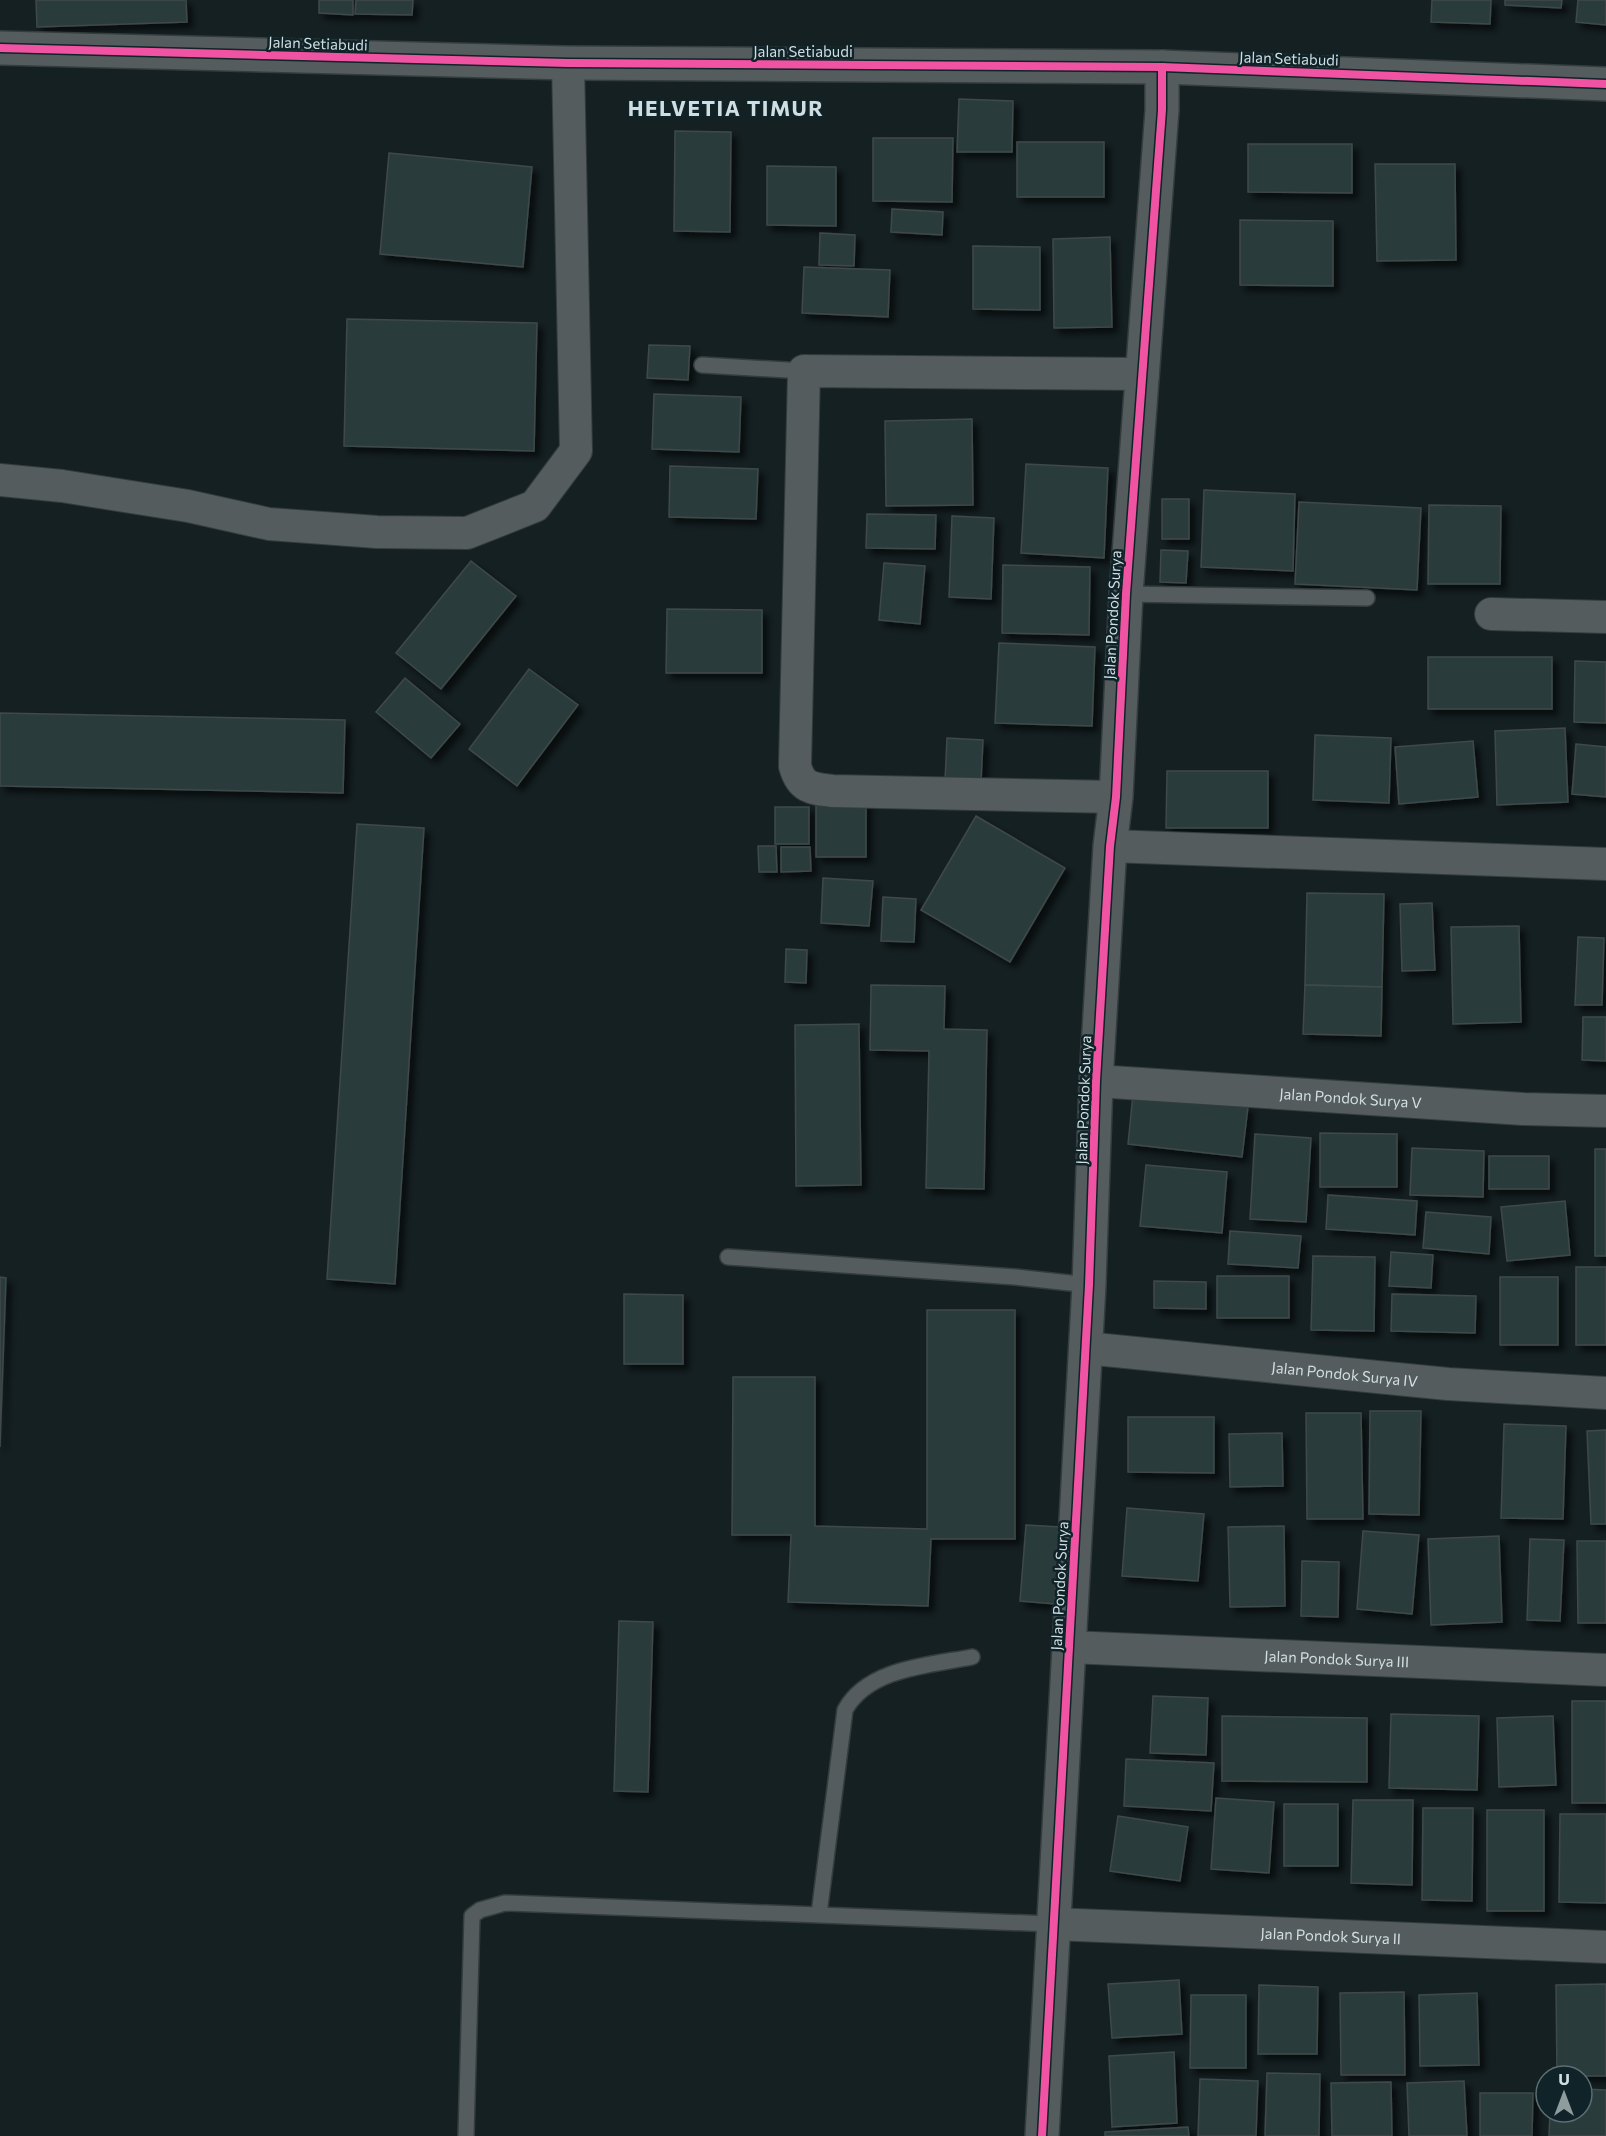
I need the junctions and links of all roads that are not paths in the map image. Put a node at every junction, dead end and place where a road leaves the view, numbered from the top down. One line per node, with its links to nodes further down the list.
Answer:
1 (0, 48): 2 (street, Jalan Setiabudi)
2 (568, 63): 3 (street, Jalan Setiabudi); 8 (street)
3 (1162, 67): 4 (street, Jalan Setiabudi); 7 (street, Jalan Pondok Surya)
4 (1606, 84)
5 (702, 365): 6 (lane)
6 (804, 371): 7 (street); 13 (street)
7 (1143, 374): 9 (street, Jalan Pondok Surya)
8 (0, 480)
9 (1126, 594): 10 (lane); 13 (street, Jalan Pondok Surya)
10 (1367, 598)
11 (1491, 614): 12 (street)
12 (1606, 617)
13 (1116, 797): 14 (street, Jalan Pondok Surya)
14 (1110, 846): 15 (street); 16 (street, Jalan Pondok Surya)
15 (1606, 864)
16 (1096, 1081): 17 (street, Jalan Pondok Surya V); 19 (street, Jalan Pondok Surya)
17 (1606, 1111)
18 (728, 1257): 19 (lane)
19 (1089, 1285): 20 (street, Jalan Pondok Surya)
20 (1085, 1348): 21 (street, Jalan Pondok Surya IV); 22 (street, Jalan Pondok Surya)
21 (1606, 1393)
22 (1069, 1647): 24 (street, Jalan Pondok Surya III); 26 (street, Jalan Pondok Surya)
23 (972, 1657): 25 (lane)
24 (1606, 1670)
25 (819, 1914): 26 (lane); 28 (lane)
26 (1053, 1924): 27 (street, Jalan Pondok Surya II); 29 (street, Jalan Pondok Surya)
27 (1606, 1947)
28 (466, 2136)
29 (1042, 2136)

